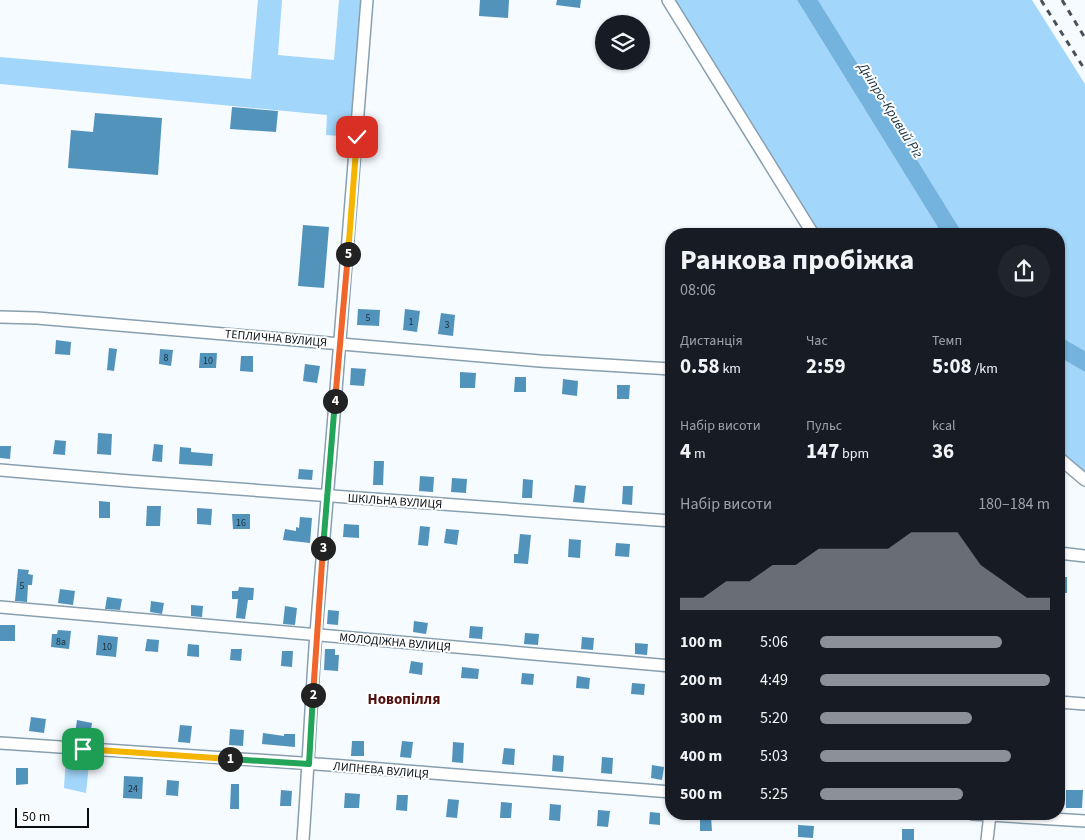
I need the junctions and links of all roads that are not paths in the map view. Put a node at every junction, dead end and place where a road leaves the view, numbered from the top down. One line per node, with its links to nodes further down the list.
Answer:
1 (367, 0): 5 (street)
2 (668, 0): 3 (street)
3 (809, 228)
4 (0, 317): 5 (street, ТЕПЛИЧНА ВУЛИЦЯ)
5 (340, 343): 6 (street, ТЕПЛИЧНА ВУЛИЦЯ); 10 (street)
6 (665, 369)
7 (1065, 463): 9 (street)
8 (0, 470): 10 (street, ШКІЛЬНА ВУЛИЦЯ)
9 (1085, 480)
10 (328, 496): 11 (street, ШКІЛЬНА ВУЛИЦЯ); 15 (street)
11 (665, 521)
12 (1065, 554): 13 (street)
13 (1085, 556)
14 (0, 607): 15 (street, МОЛОДІЖНА ВУЛИЦЯ)
15 (316, 636): 16 (street, МОЛОДІЖНА ВУЛИЦЯ); 20 (street)
16 (665, 665)
17 (1065, 702): 18 (street)
18 (1085, 704)
19 (0, 743): 20 (street, ЛИПНЕВА ВУЛИЦЯ)
20 (309, 764): 21 (street, ЛИПНЕВА ВУЛИЦЯ); 25 (street)
21 (665, 792)
22 (989, 820): 26 (street)
23 (1065, 820): 24 (street)
24 (1085, 821)
25 (303, 840)
26 (987, 840)

